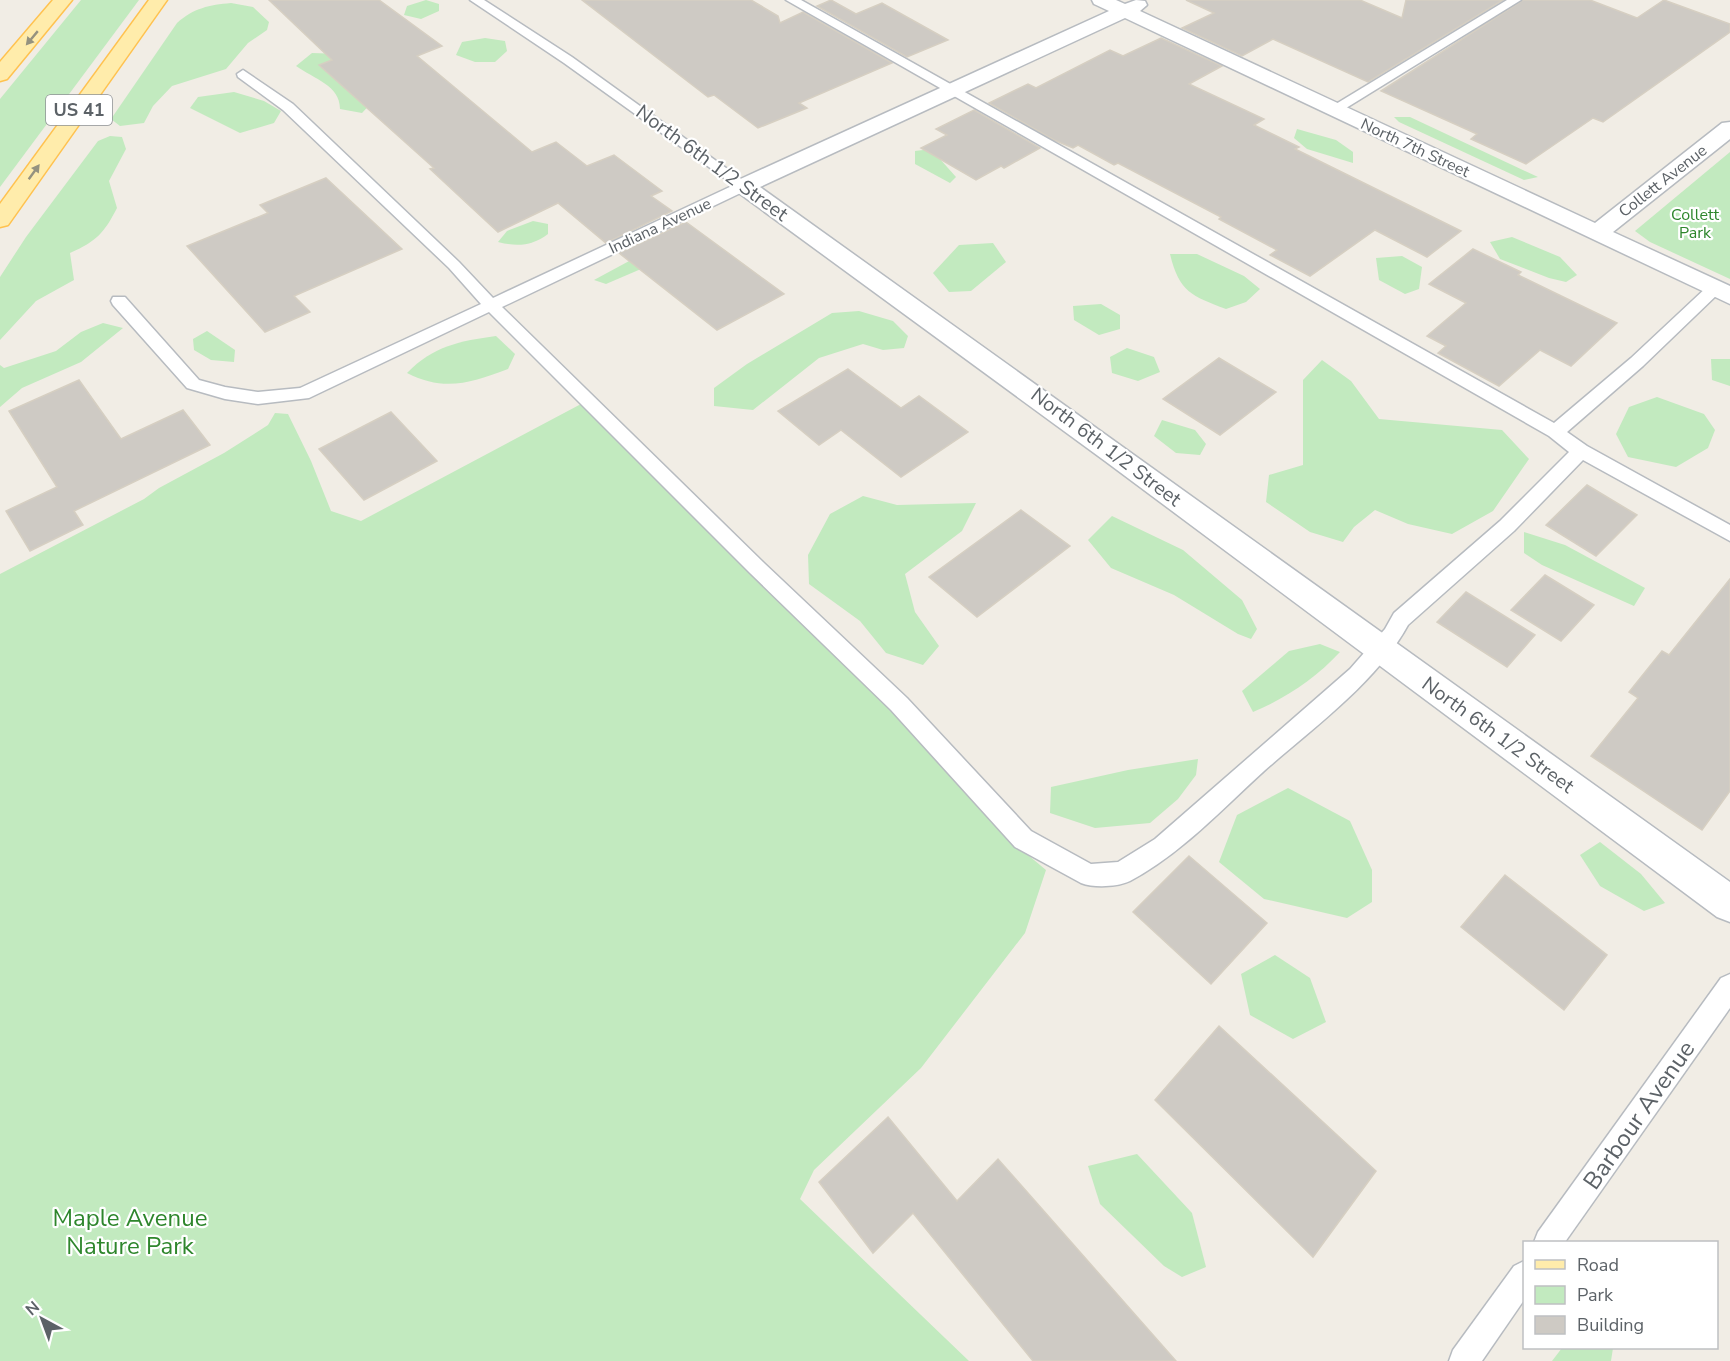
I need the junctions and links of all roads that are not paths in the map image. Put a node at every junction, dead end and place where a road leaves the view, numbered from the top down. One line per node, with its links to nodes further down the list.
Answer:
1 (63, 0): 10 (main road, one-way to 10)
2 (158, 0): 15 (main road, US 41, one-way to 2)
3 (476, 0): 14 (lane, North 6th 1/2 Street)
4 (792, 0): 11 (lane)
5 (1101, 0): 8 (street, North 7th Street)
6 (1149, 0): 8 (street, Indiana Avenue)
7 (1515, 0): 12 (lane)
8 (1125, 11): 11 (street, Indiana Avenue); 12 (street, North 7th Street)
9 (243, 74): 19 (lane)
10 (0, 75)
11 (953, 92): 14 (street, Indiana Avenue); 20 (lane)
12 (1333, 110): 16 (street, North 7th Street)
13 (1730, 128): 16 (street, Collett Avenue)
14 (744, 186): 19 (lane, Indiana Avenue); 23 (street, North 6th 1/2 Street)
15 (0, 220)
16 (1597, 233): 17 (street, North 7th Street)
17 (1722, 292): 20 (lane)
18 (119, 301): 19 (lane, Indiana Avenue)
19 (492, 306): 23 (lane)
20 (1556, 432): 21 (lane)
21 (1581, 451): 22 (lane); 23 (lane)
22 (1730, 534)
23 (1379, 649): 24 (street, North 6th 1/2 Street)
24 (1730, 903)
25 (1730, 987): 26 (lane, Barbour Avenue)
26 (1549, 1241)
27 (1523, 1277): 28 (lane)
28 (1464, 1361)

